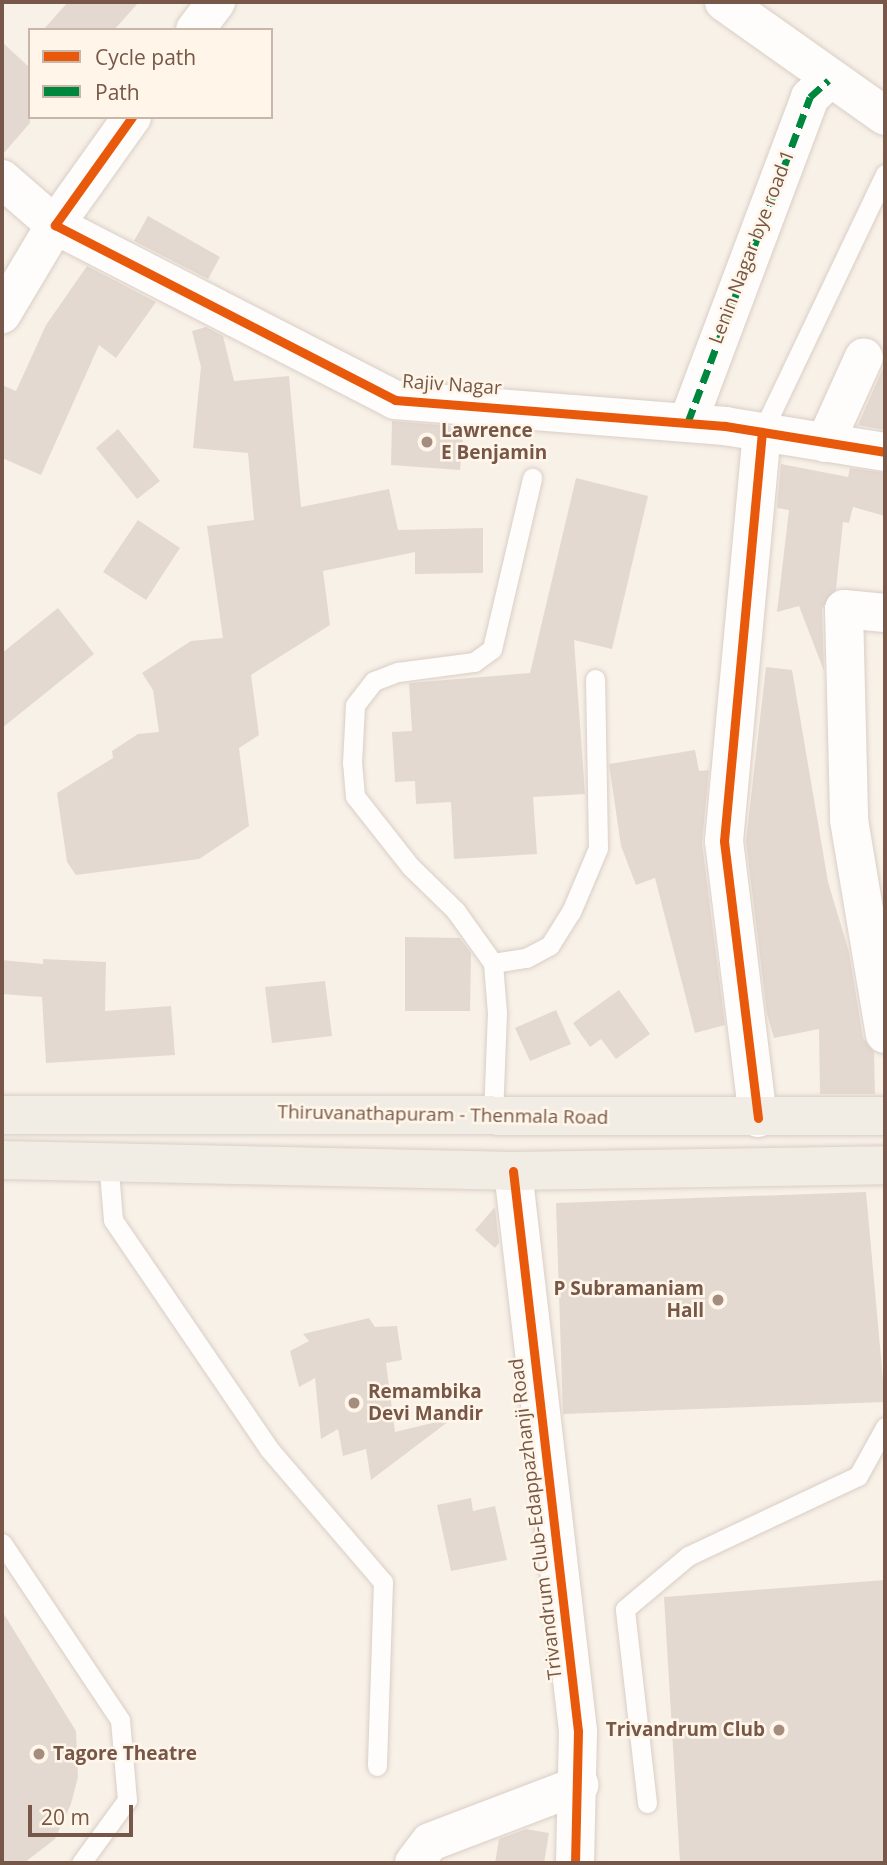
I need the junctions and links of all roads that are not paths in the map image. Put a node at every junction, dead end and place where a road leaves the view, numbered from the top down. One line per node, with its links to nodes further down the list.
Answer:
1 (216, 2): 3 (street)
2 (724, 2): 4 (street)
3 (196, 28)
4 (829, 80): 5 (street); 12 (street, Lenin Nagar bye road 1)
5 (885, 116)
6 (131, 119): 9 (street)
7 (885, 174): 13 (lane)
8 (2, 179): 9 (street, Rajiv Nagar)
9 (55, 225): 10 (street); 12 (street, Rajiv Nagar)
10 (2, 314)
11 (864, 358): 14 (street)
12 (688, 422): 13 (street, Rajiv Nagar)
13 (761, 432): 14 (street, Rajiv Nagar); 24 (street)
14 (825, 443): 15 (street, Rajiv Nagar)
15 (885, 452)
16 (532, 478): 19 (lane)
17 (885, 613): 20 (street)
18 (595, 678): 19 (lane)
19 (493, 963): 22 (lane)
20 (885, 1034)
21 (2, 1115): 22 (main road, Thiruvanathapuram - Thenmala Road)
22 (493, 1116): 24 (main road, Thiruvanathapuram - Thenmala Road)
23 (885, 1116): 24 (main road, Thiruvanathapuram - Thenmala Road)
24 (758, 1118)
25 (2, 1160): 26 (main road)
26 (108, 1160): 28 (main road); 31 (lane)
27 (885, 1165): 28 (main road)
28 (513, 1171): 32 (street, Trivandrum Club-Edappazhanji Road)
29 (885, 1427): 33 (lane)
30 (2, 1543): 34 (lane)
31 (377, 1766)
32 (579, 1785): 35 (street); 36 (street, Trivandrum Club-Edappazhanji Road)
33 (647, 1802)
34 (80, 1863)
35 (414, 1863)
36 (575, 1863)

